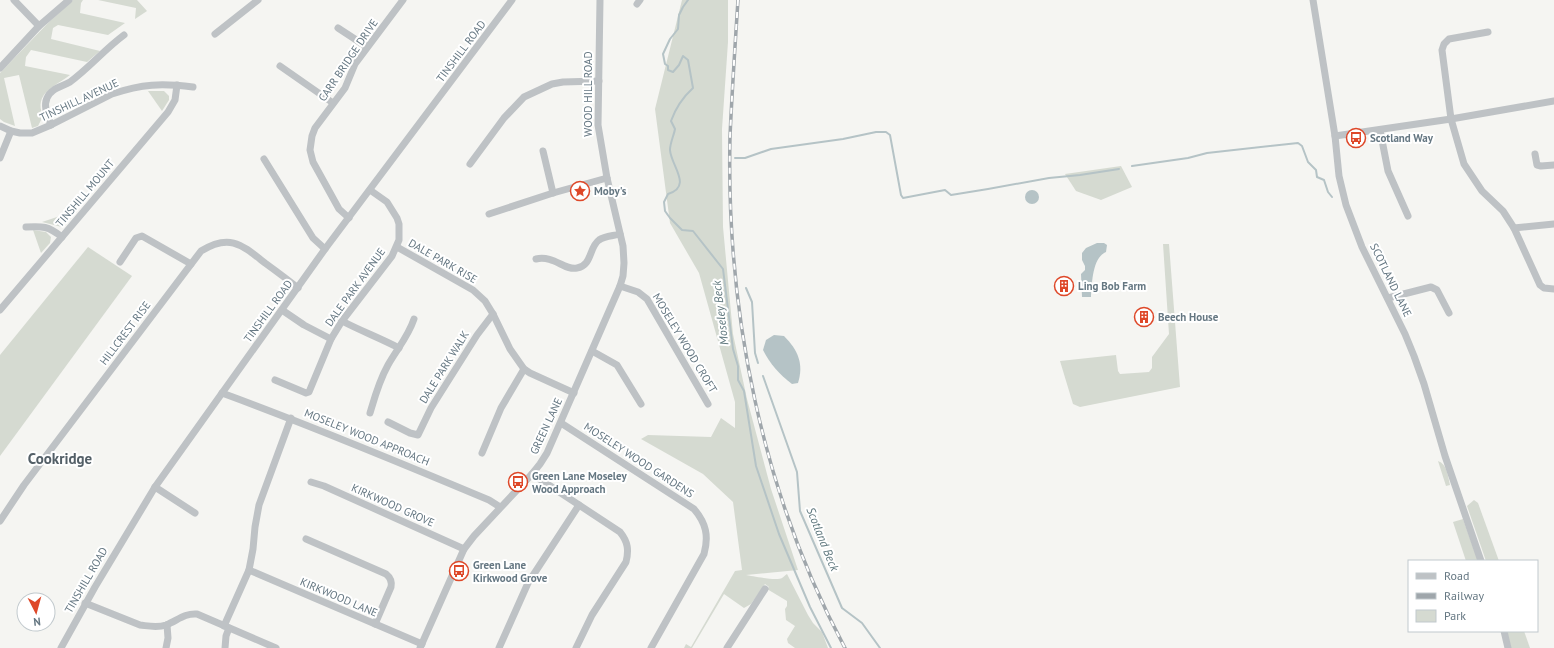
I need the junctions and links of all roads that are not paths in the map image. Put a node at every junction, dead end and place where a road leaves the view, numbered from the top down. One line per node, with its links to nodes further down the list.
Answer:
1 (14, 0): 8 (street)
2 (68, 0): 8 (street)
3 (258, 0): 11 (street)
4 (403, 0): 13 (street, CARR BRIDGE DRIVE)
5 (512, 0): 34 (street, TINSHILL ROAD)
6 (600, 0): 16 (street, WOOD HILL ROAD)
7 (1313, 0): 26 (street, SCOTLAND LANE)
8 (39, 26): 15 (street)
9 (338, 28): 13 (street)
10 (1488, 32): 21 (street)
11 (214, 34)
12 (124, 35): 22 (street)
13 (367, 47): 20 (street, CARR BRIDGE DRIVE)
14 (280, 66): 20 (street)
15 (0, 68)
16 (598, 81): 31 (street); 33 (street, WOOD HILL ROAD)
17 (177, 85): 18 (street, TINSHILL AVENUE); 22 (street, TINSHILL AVENUE); 43 (street, TINSHILL MOUNT)
18 (193, 87)
19 (1554, 101): 21 (street)
20 (333, 103): 38 (street, CARR BRIDGE DRIVE)
21 (1451, 119): 24 (street); 41 (street)
22 (51, 125): 25 (street, TINSHILL AVENUE)
23 (0, 126): 25 (street, TINSHILL AVENUE)
24 (1380, 130): 26 (street); 37 (street)
25 (11, 131): 29 (street)
26 (1334, 136): 52 (street, SCOTLAND LANE)
27 (543, 151): 35 (street)
28 (1535, 154): 32 (street)
29 (0, 158)
30 (264, 159): 45 (street)
31 (470, 164)
32 (1554, 164)
33 (607, 178): 35 (street); 42 (street, WOOD HILL ROAD)
34 (370, 190): 38 (street, TINSHILL ROAD); 44 (street, DALE PARK AVENUE)
35 (553, 193): 36 (street)
36 (489, 214)
37 (1408, 216)
38 (349, 218): 45 (street, TINSHILL ROAD)
39 (1554, 224): 41 (street)
40 (26, 227): 43 (street)
41 (1514, 228): 51 (street)
42 (620, 234): 46 (street); 49 (street, GREEN LANE)
43 (62, 237): 53 (street, TINSHILL MOUNT)
44 (397, 248): 56 (street, DALE PARK RISE); 58 (street, DALE PARK AVENUE)
45 (326, 249): 50 (street, TINSHILL ROAD)
46 (536, 259)
47 (120, 262): 48 (street)
48 (191, 264): 50 (street, HILLCREST RISE); 79 (street, HILLCREST RISE)
49 (620, 286): 61 (street, GREEN LANE); 67 (street, MOSELEY WOOD CROFT)
50 (298, 288): 54 (street, TINSHILL ROAD)
51 (1554, 289)
52 (1388, 298): 55 (street); 82 (street, SCOTLAND LANE)
53 (0, 310)
54 (282, 310): 59 (street); 64 (street, TINSHILL ROAD)
55 (1449, 313)
56 (493, 314): 62 (street, DALE PARK RISE); 70 (street, DALE PARK WALK)
57 (414, 319): 60 (street)
58 (342, 321): 59 (street, DALE PARK AVENUE); 60 (street)
59 (331, 339): 63 (street, DALE PARK AVENUE)
60 (399, 348): 68 (street)
61 (592, 351): 65 (street, GREEN LANE); 66 (street)
62 (524, 369): 65 (street, DALE PARK RISE); 72 (street)
63 (275, 380)
64 (222, 393): 69 (street, MOSELEY WOOD APPROACH); 75 (street, TINSHILL ROAD)
65 (574, 393): 71 (street, GREEN LANE)
66 (641, 404)
67 (708, 404)
68 (370, 413)
69 (291, 418): 77 (street, MOSELEY WOOD APPROACH); 83 (street)
70 (388, 422)
71 (561, 423): 73 (street, GREEN LANE); 98 (street, MOSELEY WOOD GARDENS)
72 (482, 453)
73 (532, 474): 76 (street); 77 (street, GREEN LANE)
74 (311, 482): 81 (street, KIRKWOOD GROVE)
75 (155, 487): 78 (street); 85 (street, TINSHILL ROAD)
76 (579, 505): 96 (street); 97 (street)
77 (500, 507): 81 (street, GREEN LANE)
78 (195, 514)
79 (0, 521)
80 (306, 539): 86 (street)
81 (464, 549): 90 (street, GREEN LANE)
82 (1481, 560)
83 (249, 570): 86 (street, KIRKWOOD LANE); 88 (street)
84 (765, 589): 91 (street)
85 (85, 603): 87 (street); 92 (street, TINSHILL ROAD)
86 (375, 624): 90 (street, KIRKWOOD LANE)
87 (167, 625): 88 (street); 93 (street)
88 (227, 627): 94 (street); 95 (street)
89 (1504, 632): 99 (street)
90 (421, 646)
91 (729, 647)
92 (61, 648)
93 (166, 648)
94 (225, 648)
95 (276, 648)
96 (499, 648)
97 (576, 648)
98 (651, 648)
99 (1508, 648)

